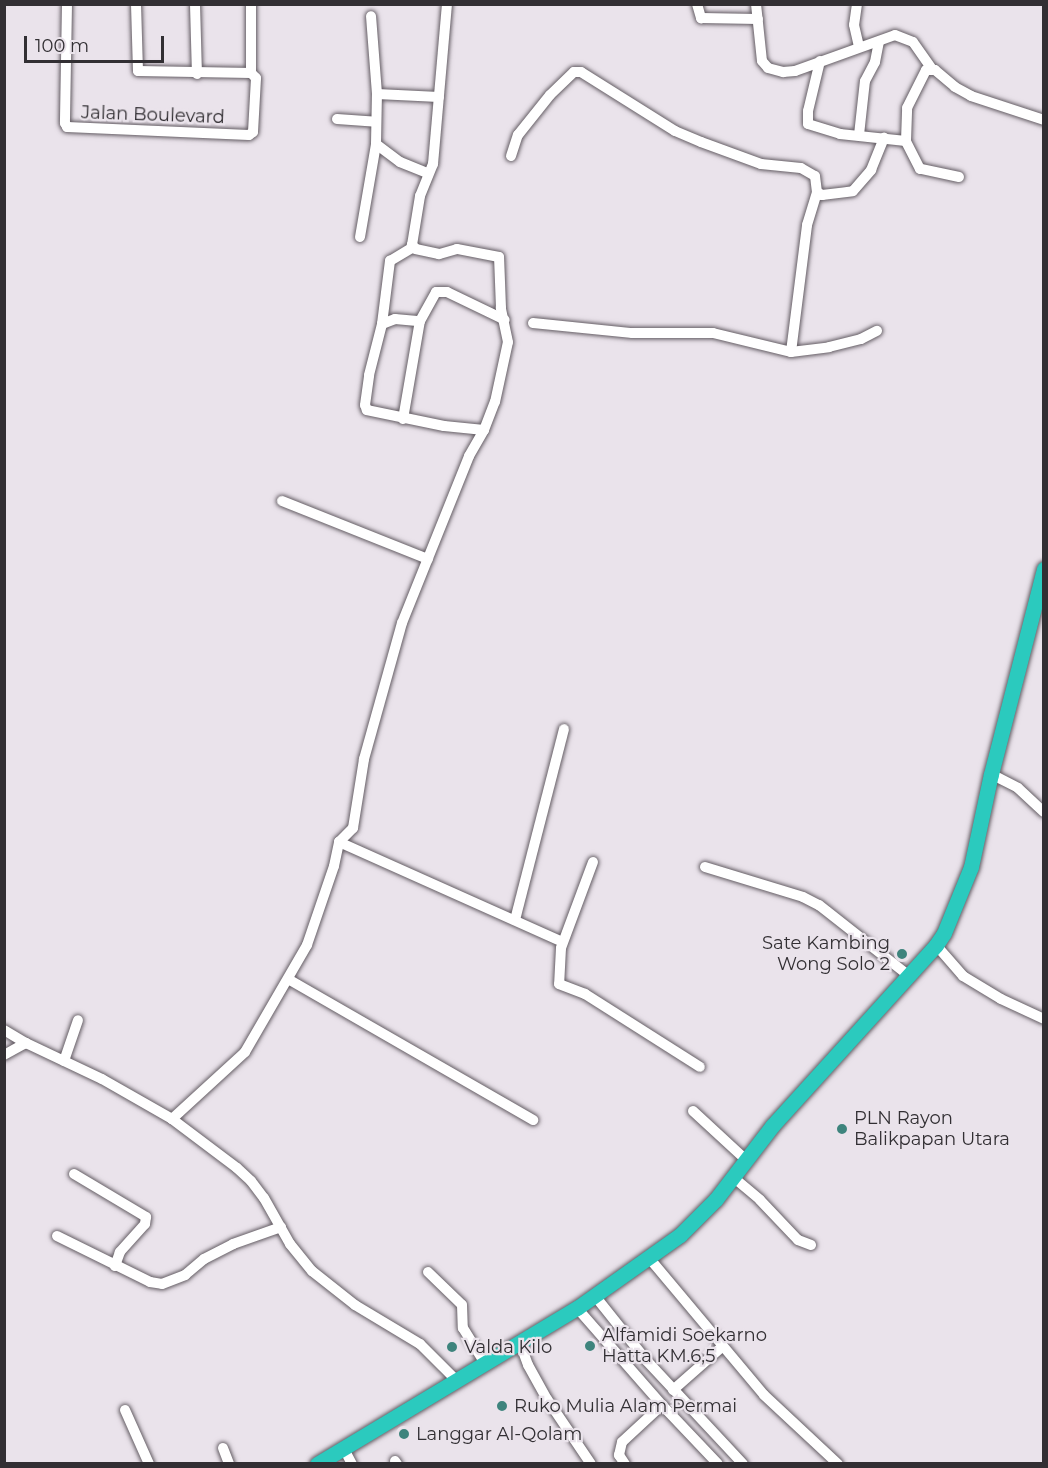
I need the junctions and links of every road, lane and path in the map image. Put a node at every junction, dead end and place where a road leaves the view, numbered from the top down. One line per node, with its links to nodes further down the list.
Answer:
1 (67, 4): 14 (street, Jalan Boulevard)
2 (136, 4): 15 (street)
3 (195, 4): 15 (street)
4 (251, 4): 14 (street)
5 (447, 4): 17 (street)
6 (697, 4): 10 (street)
7 (756, 4): 10 (street)
8 (857, 4): 11 (street)
9 (371, 16): 16 (street)
10 (758, 19): 12 (street)
11 (868, 43): 12 (street); 13 (street); 21 (street)
12 (820, 62): 21 (street)
13 (931, 68): 19 (street); 23 (street)
14 (251, 73): 15 (street)
15 (197, 74)
16 (377, 94): 17 (street); 20 (street)
17 (439, 97): 26 (street)
18 (337, 119): 20 (street)
19 (1044, 120)
20 (376, 122): 24 (street)
21 (860, 135): 22 (street)
22 (884, 138): 23 (street); 28 (street)
23 (906, 141): 27 (street)
24 (376, 144): 26 (street); 29 (street)
25 (511, 156): 28 (street)
26 (427, 173): 30 (street)
27 (959, 177)
28 (817, 192): 36 (street)
29 (360, 237)
30 (413, 247): 31 (street); 34 (street)
31 (505, 320): 32 (street); 38 (street)
32 (420, 321): 34 (street); 37 (street)
33 (533, 323): 36 (street)
34 (382, 324): 37 (street)
35 (877, 331): 36 (street)
36 (790, 352)
37 (404, 418): 38 (street)
38 (484, 430): 40 (street)
39 (282, 501): 40 (street)
40 (428, 559): 45 (street)
41 (1044, 569): 43 (highway)
42 (564, 729): 48 (street)
43 (991, 774): 44 (street); 50 (highway)
44 (1044, 812)
45 (339, 842): 48 (street); 52 (street)
46 (592, 862): 49 (street)
47 (705, 867): 51 (street)
48 (515, 920): 49 (street)
49 (563, 942): 59 (street)
50 (936, 945): 51 (highway); 53 (street)
51 (908, 975): 63 (highway)
52 (288, 979): 61 (street); 62 (street)
53 (1044, 1019)
54 (78, 1020): 58 (street)
55 (4, 1030): 56 (street)
56 (26, 1043): 57 (street); 58 (street)
57 (4, 1055)
58 (64, 1061): 61 (street)
59 (700, 1067)
60 (693, 1111): 63 (street)
61 (172, 1119): 66 (street)
62 (533, 1120)
63 (745, 1159): 65 (highway)
64 (74, 1174): 70 (street)
65 (733, 1177): 68 (street); 69 (highway)
66 (281, 1227): 70 (street); 77 (street)
67 (57, 1236): 70 (street)
68 (811, 1245)
69 (650, 1259): 72 (highway); 75 (street)
70 (115, 1266)
71 (428, 1272): 76 (street)
72 (595, 1296): 73 (highway); 78 (street)
73 (577, 1308): 74 (highway); 79 (street)
74 (520, 1343): 76 (highway); 87 (street)
75 (722, 1347): 78 (street); 91 (street)
76 (486, 1365): 77 (highway)
77 (456, 1380): 82 (highway)
78 (673, 1390): 90 (street)
79 (662, 1405): 88 (street); 89 (street)
80 (125, 1410): 83 (street)
81 (223, 1448): 84 (street)
82 (344, 1449): 85 (highway); 86 (street)
83 (148, 1464)
84 (229, 1464)
85 (317, 1464)
86 (352, 1464)
87 (591, 1464)
88 (625, 1464)
89 (718, 1464)
90 (743, 1464)
91 (838, 1464)

